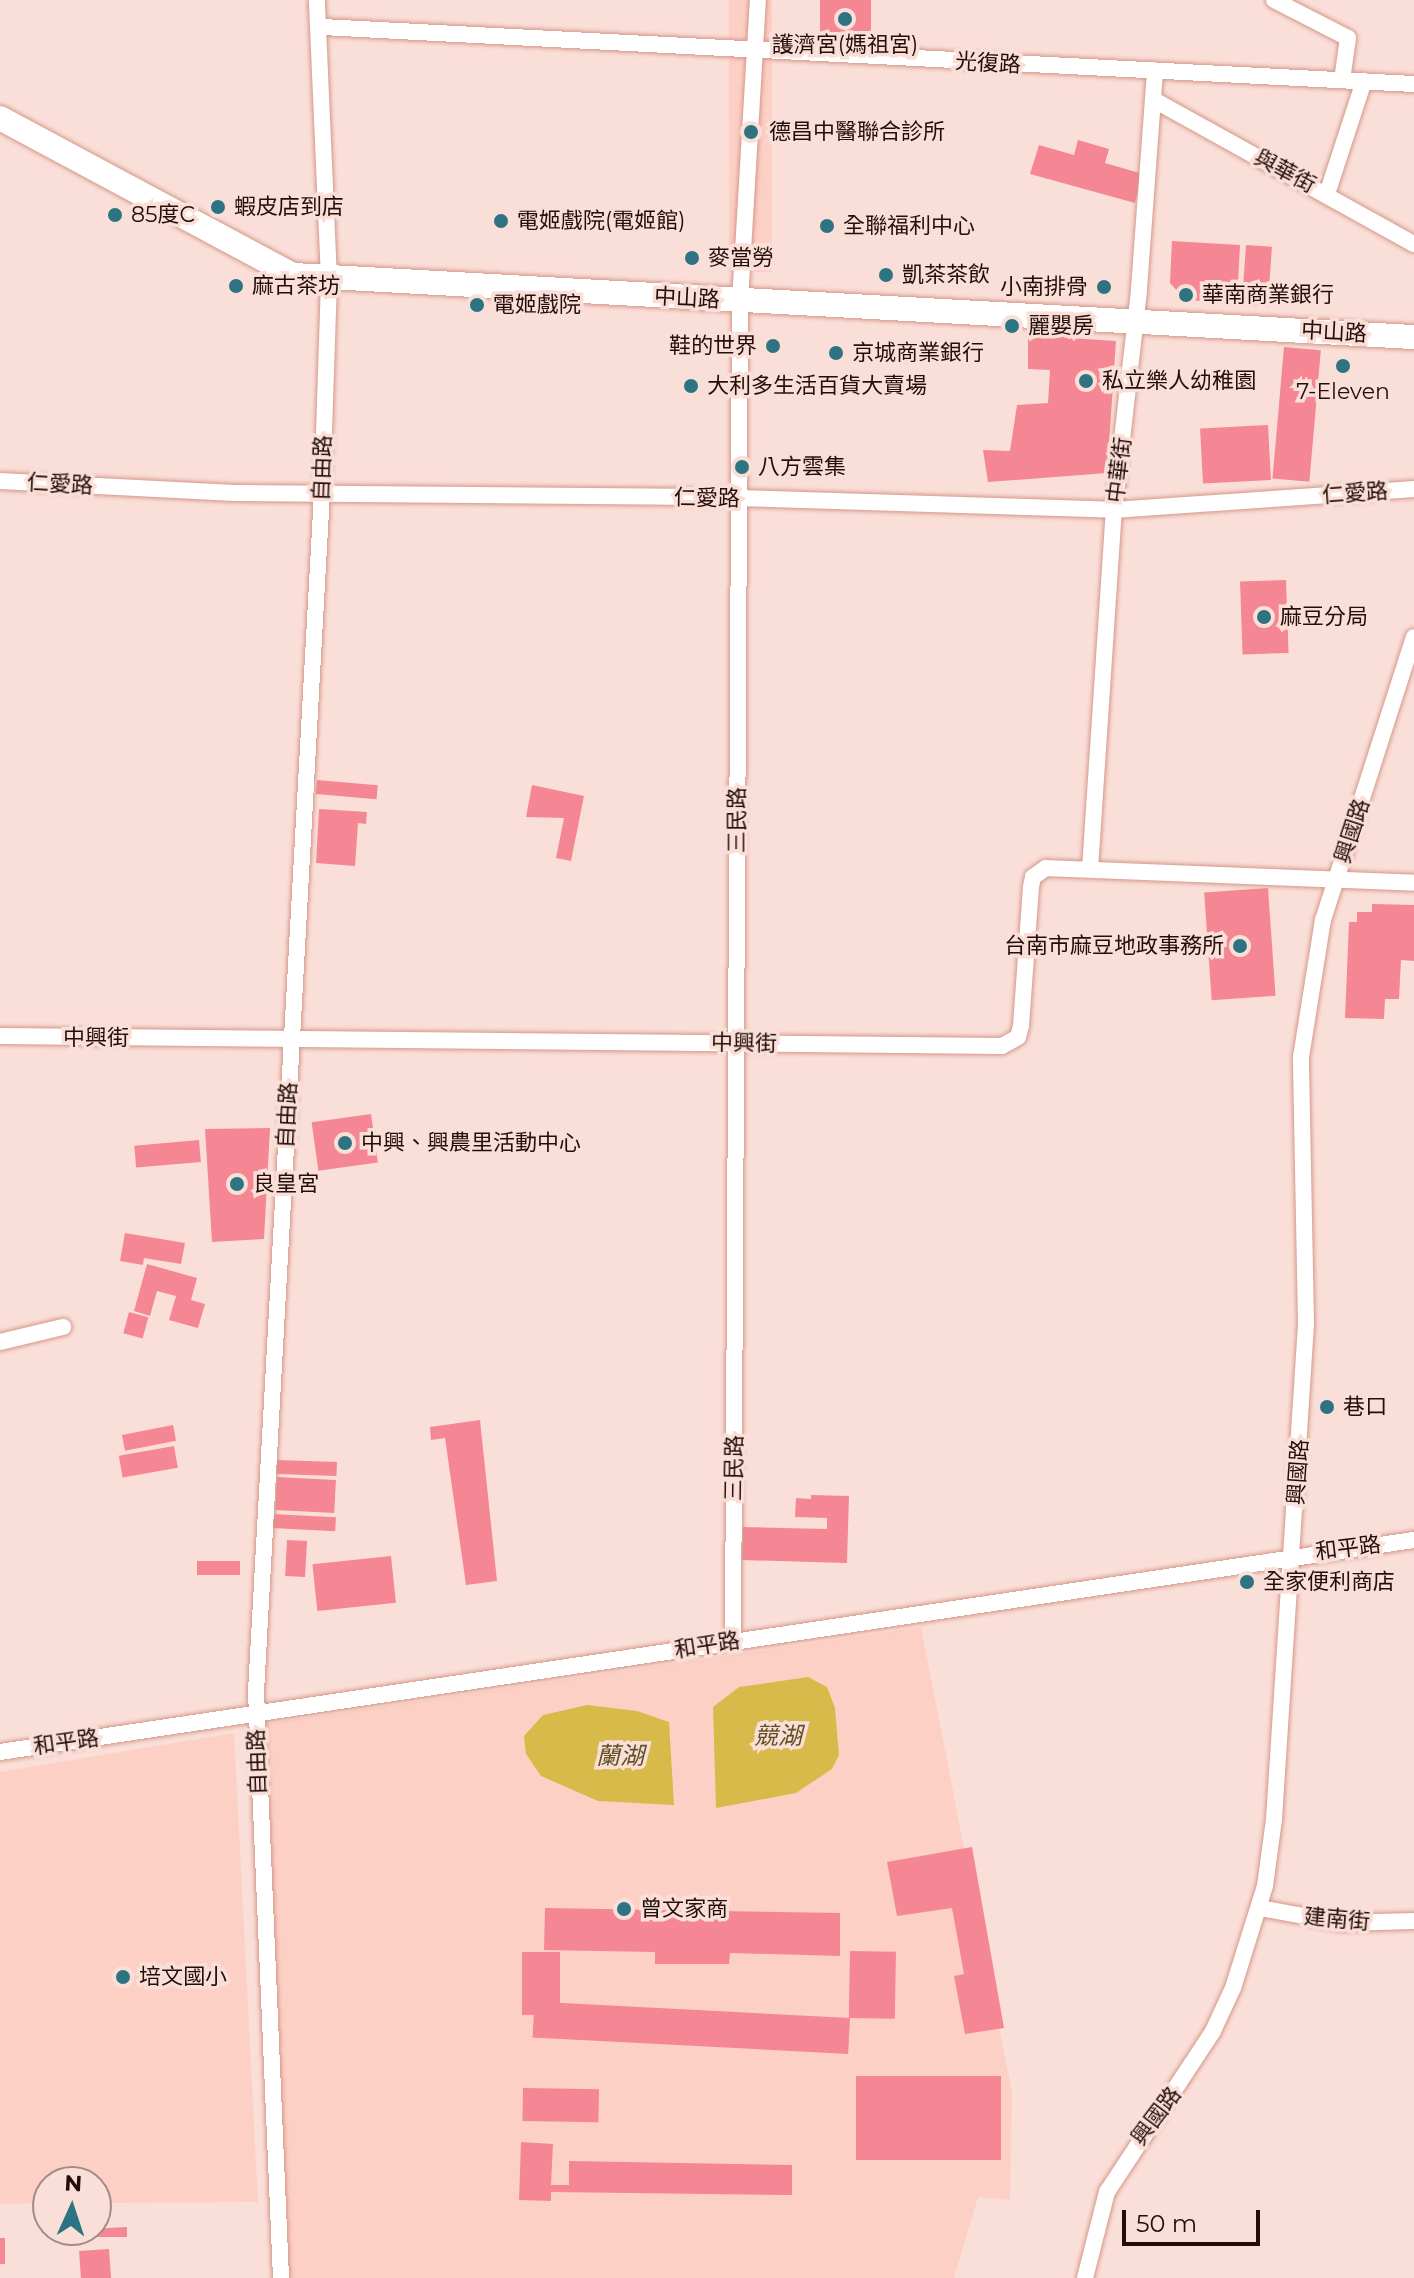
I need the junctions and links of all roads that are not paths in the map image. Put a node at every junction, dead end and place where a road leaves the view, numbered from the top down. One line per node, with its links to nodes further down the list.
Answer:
1 (317, 0): 4 (street, 自由路)
2 (758, 0): 5 (street, 三民路)
3 (1274, 0): 7 (street)
4 (322, 27): 5 (street, 光復路); 14 (street, 自由路)
5 (755, 50): 6 (street, 光復路); 15 (street, 三民路)
6 (1155, 71): 7 (street, 光復路); 10 (street, 中華街)
7 (1342, 80): 8 (street, 光復路)
8 (1364, 81): 9 (street, 光復路); 12 (street)
9 (1413, 81)
10 (1154, 100): 12 (street, 與華街); 16 (street, 中華街)
11 (0, 118): 14 (main road, 中山路)
12 (1327, 194): 13 (street, 與華街)
13 (1414, 244)
14 (329, 279): 15 (main road, 中山路); 20 (street, 自由路)
15 (740, 301): 16 (main road, 中山路); 21 (street, 三民路)
16 (1136, 320): 17 (main road, 中山路); 22 (street, 中華街)
17 (1414, 337)
18 (0, 481): 20 (street, 仁愛路)
19 (1414, 489): 22 (street, 仁愛路)
20 (322, 492): 21 (street, 仁愛路); 28 (street, 自由路)
21 (738, 498): 22 (street, 仁愛路); 29 (street, 三民路)
22 (1114, 510): 24 (street, 中華街)
23 (1414, 637): 25 (street, 興國路)
24 (1090, 869): 25 (street, 中興街); 29 (street, 中興街)
25 (1336, 880): 26 (street, 中興街); 33 (street, 興國路)
26 (1414, 883)
27 (0, 1036): 28 (street, 中興街)
28 (291, 1039): 29 (street, 中興街); 35 (street, 自由路)
29 (735, 1043): 34 (street, 三民路)
30 (63, 1327): 31 (street)
31 (0, 1342)
32 (1414, 1540): 33 (street, 和平路)
33 (1292, 1554): 34 (street, 和平路); 37 (street, 興國路)
34 (733, 1640): 35 (street, 和平路)
35 (256, 1713): 36 (street, 和平路); 39 (street, 自由路)
36 (0, 1752)
37 (1260, 1908): 38 (street, 建南街); 40 (street, 興國路)
38 (1414, 1921)
39 (281, 2278)
40 (1085, 2278)

